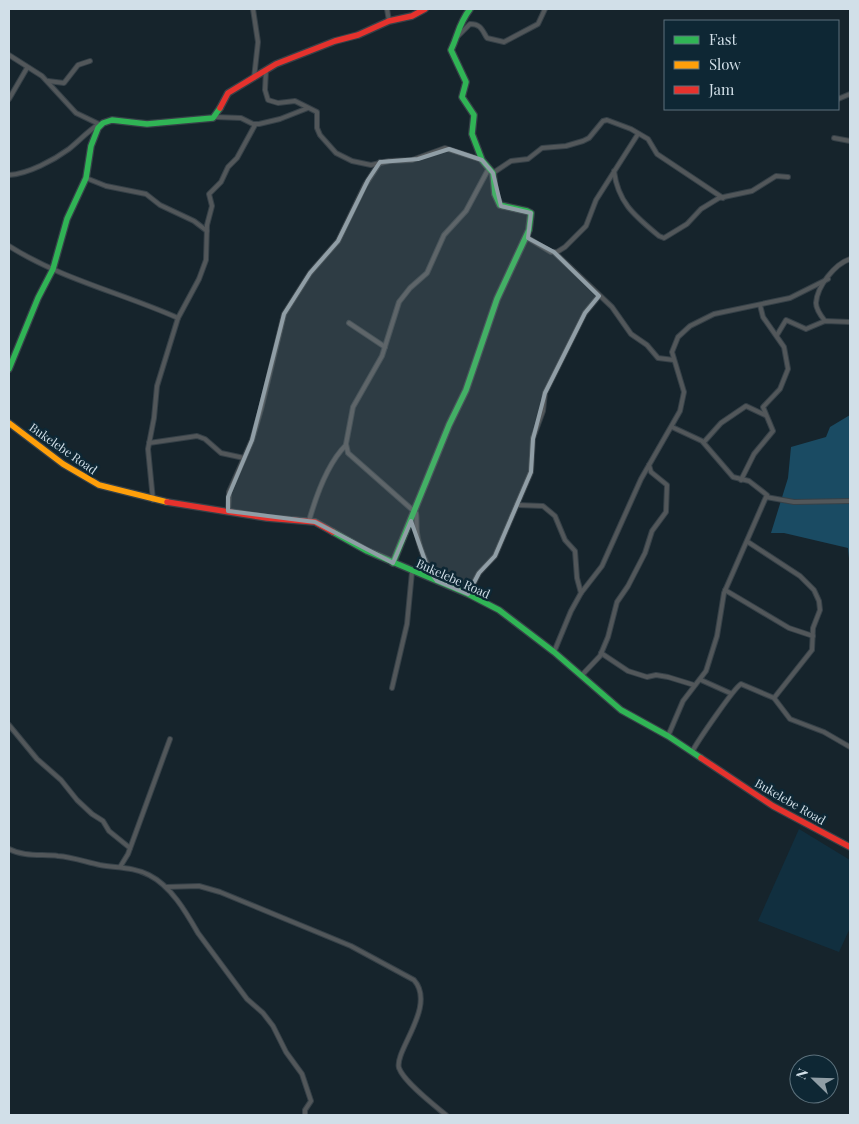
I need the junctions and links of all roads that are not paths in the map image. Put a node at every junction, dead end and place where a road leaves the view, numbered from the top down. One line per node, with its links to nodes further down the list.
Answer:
1 (253, 9): 12 (street)
2 (387, 9): 6 (street)
3 (425, 9): 6 (street)
4 (470, 9): 7 (street)
5 (546, 9): 7 (street)
6 (389, 21): 11 (street)
7 (458, 36): 22 (street)
8 (9, 55): 10 (street)
9 (90, 61): 13 (street)
10 (27, 68): 13 (street); 14 (street)
11 (266, 70): 12 (street); 15 (street)
12 (254, 78): 16 (street)
13 (46, 80): 17 (street)
14 (9, 99)
15 (308, 107): 18 (street); 23 (street)
16 (215, 117): 17 (street); 18 (street)
17 (100, 124): 27 (street); 29 (street)
18 (254, 125): 31 (street)
19 (638, 134): 25 (street); 26 (street); 30 (street)
20 (834, 138): 21 (street)
21 (850, 141)
22 (482, 160): 23 (street); 24 (street)
23 (380, 162): 54 (street)
24 (489, 168): 26 (street); 45 (street)
25 (614, 171): 30 (street); 34 (street)
26 (494, 173): 32 (street)
27 (9, 175)
28 (788, 177): 30 (street)
29 (86, 178): 31 (street); 36 (street)
30 (723, 198)
31 (207, 231): 40 (street)
32 (528, 238): 34 (street); 62 (street)
33 (9, 246): 36 (street)
34 (554, 252): 38 (street)
35 (850, 259): 37 (street)
36 (53, 269): 40 (street); 47 (street)
37 (828, 278): 39 (street); 41 (street)
38 (599, 296): 46 (street); 60 (street)
39 (760, 305): 44 (street); 46 (street)
40 (178, 318): 52 (street)
41 (825, 321): 42 (street); 44 (street)
42 (850, 322)
43 (349, 323): 45 (street)
44 (777, 335): 48 (street)
45 (385, 347): 53 (street)
46 (674, 360): 50 (street)
47 (9, 369)
48 (766, 416): 51 (street); 56 (street)
49 (9, 423): 58 (street, Bukelebe Road)
50 (672, 427): 51 (street); 55 (street)
51 (704, 442): 56 (street)
52 (149, 444): 54 (street); 58 (street)
53 (346, 444): 62 (street); 63 (street)
54 (244, 458): 61 (street)
55 (648, 465): 69 (street); 73 (street)
56 (741, 480): 57 (street)
57 (767, 495): 59 (street); 64 (street)
58 (153, 500): 61 (street, Bukelebe Road)
59 (850, 501)
60 (516, 505): 69 (street); 70 (street)
61 (228, 510): 63 (street, Bukelebe Road)
62 (416, 513): 65 (street); 67 (street)
63 (309, 521): 65 (street, Bukelebe Road)
64 (748, 542): 68 (street); 71 (street)
65 (393, 563): 66 (street, Bukelebe Road)
66 (412, 572): 67 (street, Bukelebe Road); 77 (street)
67 (437, 582): 70 (street, Bukelebe Road)
68 (725, 590): 71 (street); 75 (street)
69 (581, 593): 72 (street)
70 (468, 594): 72 (street, Bukelebe Road)
71 (813, 636): 79 (street)
72 (554, 652): 74 (street, Bukelebe Road)
73 (601, 654): 74 (street); 76 (street)
74 (582, 675): 81 (street, Bukelebe Road)
75 (701, 680): 76 (street); 78 (street)
76 (694, 685): 81 (street)
77 (392, 688)
78 (730, 694): 79 (street); 84 (street)
79 (774, 698): 83 (street)
80 (9, 725): 86 (street)
81 (668, 736): 84 (street, Bukelebe Road)
82 (170, 739): 86 (street)
83 (850, 747)
84 (692, 752): 85 (street, Bukelebe Road)
85 (850, 845)
86 (130, 848): 88 (street)
87 (9, 849): 88 (street)
88 (120, 868): 89 (street)
89 (165, 887): 90 (street); 91 (street)
90 (305, 1115)
91 (446, 1115)

